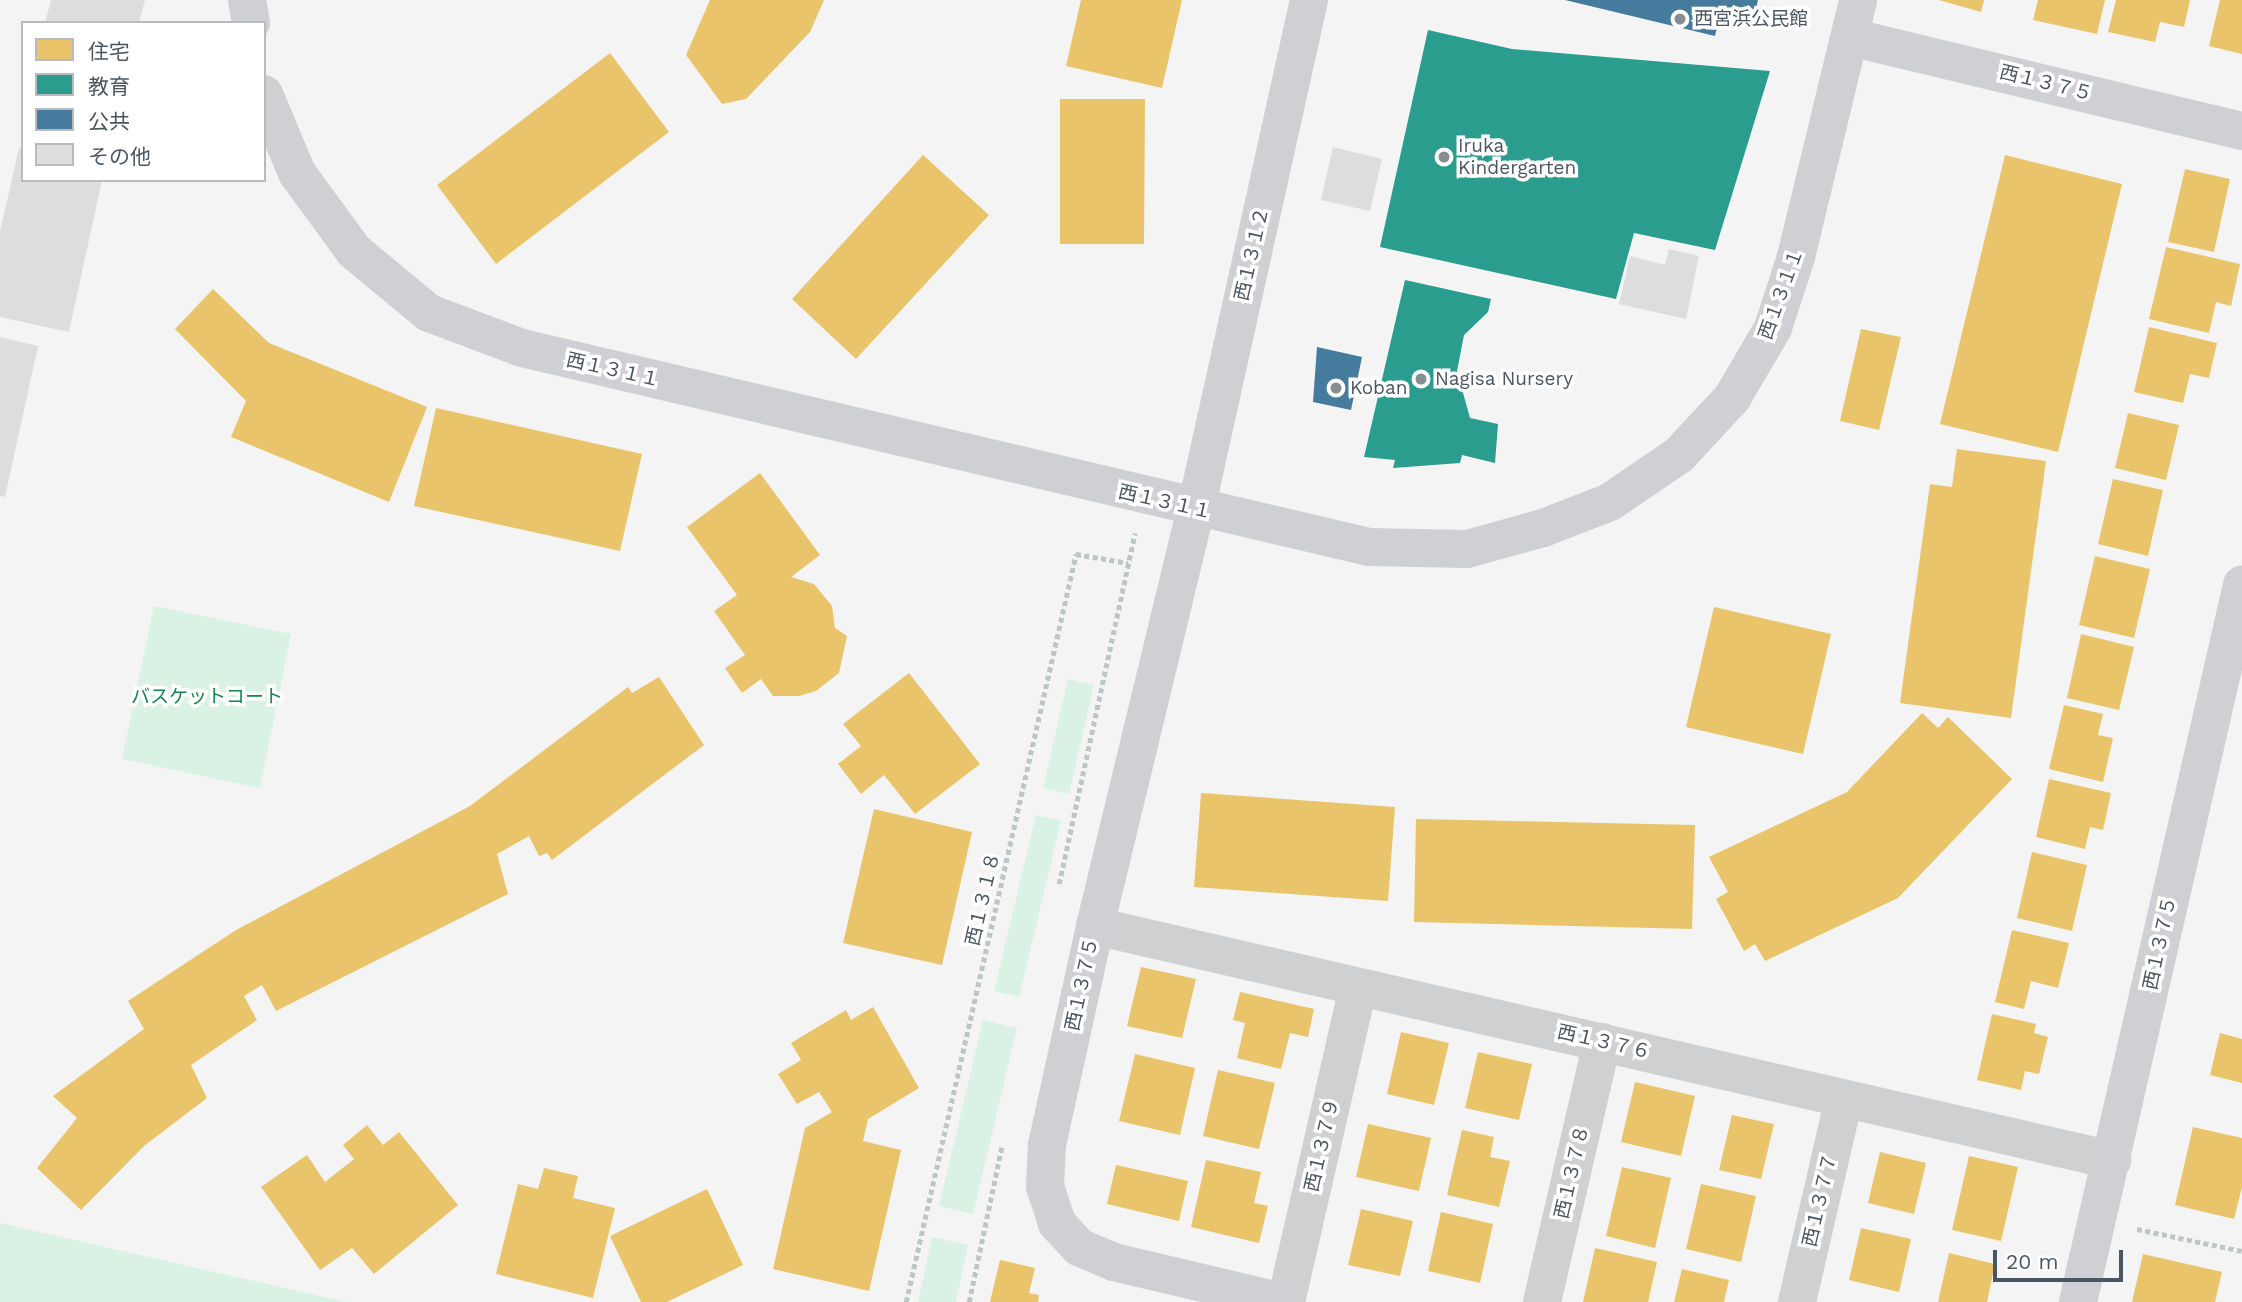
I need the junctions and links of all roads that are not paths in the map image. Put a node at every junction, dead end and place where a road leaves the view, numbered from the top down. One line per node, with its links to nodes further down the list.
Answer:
1 (247, 0): 4 (street)
2 (1309, 0): 8 (street, 西１３１２)
3 (1858, 0): 5 (street, 西１３１１)
4 (251, 21)
5 (1850, 37): 7 (street, 西１３７５); 8 (street, 西１３１１)
6 (266, 99): 8 (street, 西１３１１)
7 (2242, 131)
8 (1196, 509): 10 (street, 西１３７５)
9 (2242, 585): 14 (street, 西１３７５)
10 (1095, 926): 11 (street, 西１３７６); 15 (street, 西１３７５)
11 (1358, 988): 12 (street, 西１３７６); 15 (street, 西１３７９)
12 (1602, 1042): 13 (street, 西１３７６); 16 (street, 西１３７８)
13 (1844, 1098): 14 (street, 西１３７６); 17 (street, 西１３７７)
14 (2112, 1160): 18 (street, 西１３７５)
15 (1284, 1302)
16 (1542, 1302)
17 (1797, 1302)
18 (2078, 1302)

